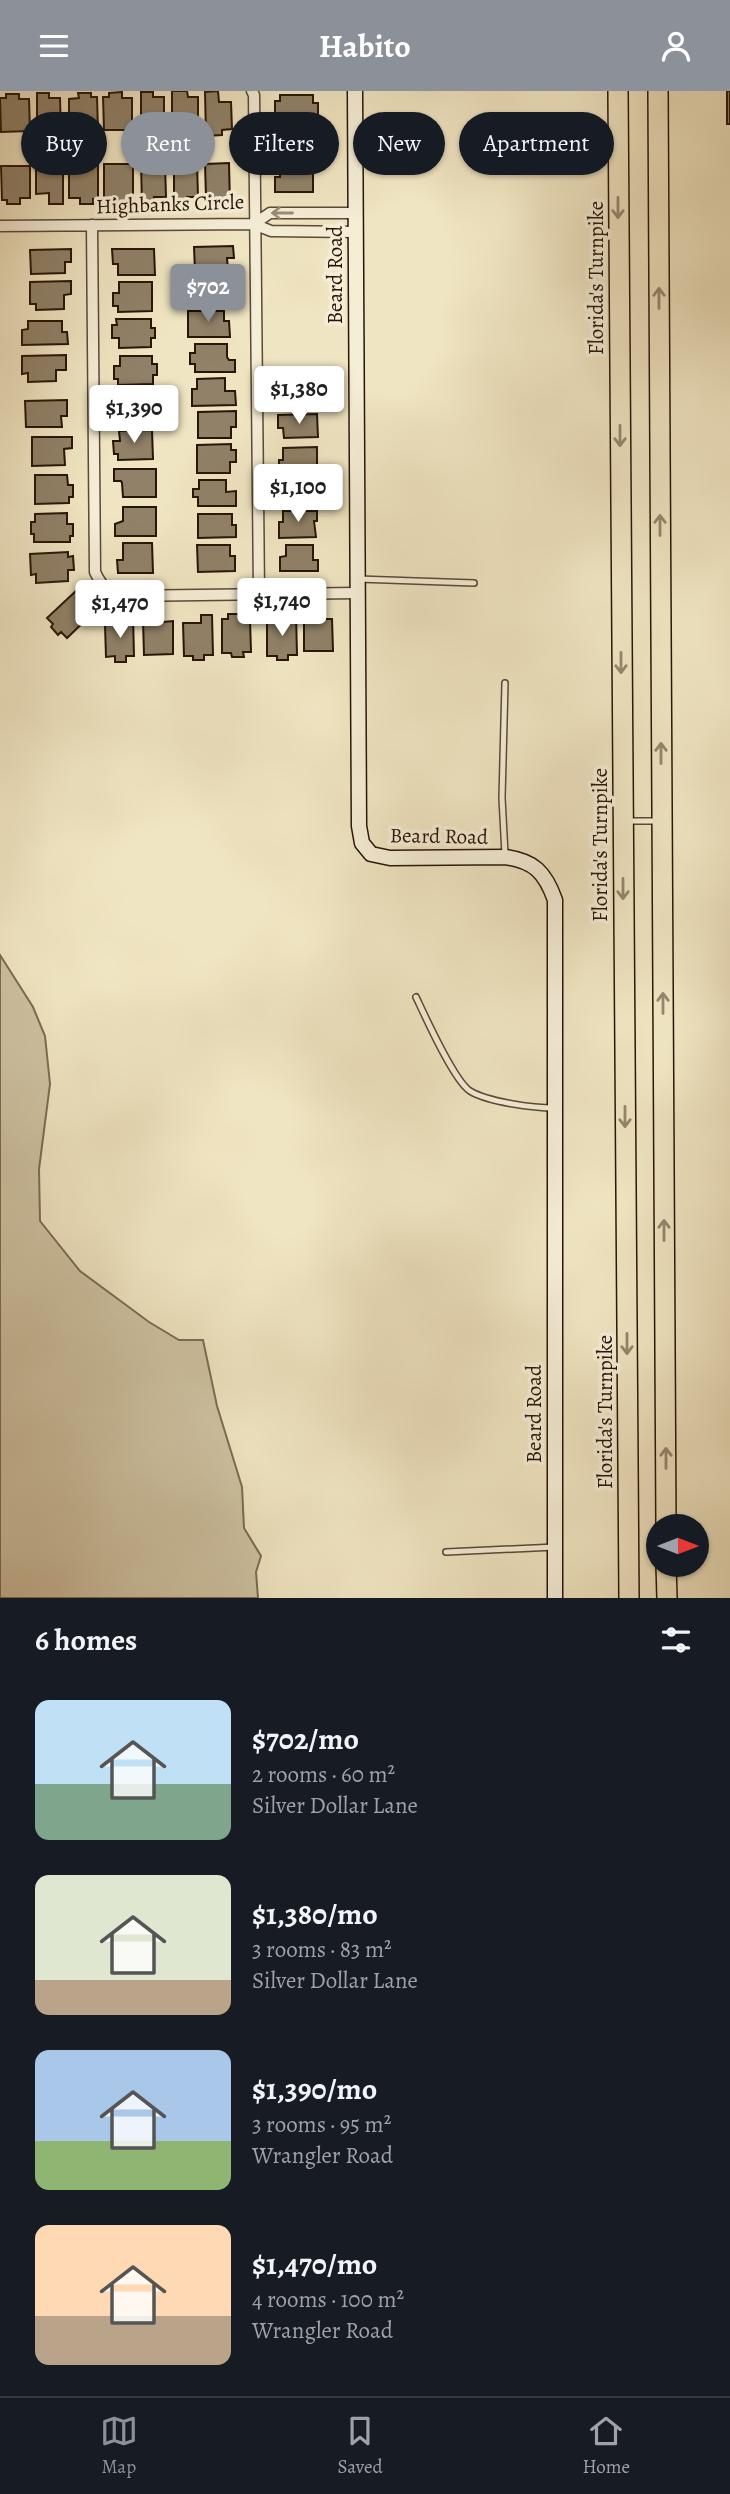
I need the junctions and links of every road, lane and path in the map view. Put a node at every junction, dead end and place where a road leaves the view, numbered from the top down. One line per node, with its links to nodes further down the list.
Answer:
1 (252, 91): 7 (street, Highbanks Circle)
2 (355, 91): 6 (street, Beard Road)
3 (618, 91): 16 (highway, Florida's Turnpike, one-way to 16)
4 (658, 91): 17 (highway, one-way to 4)
5 (314, 213): 6 (street); 7 (street, one-way to 7); 10 (street)
6 (356, 213): 11 (street, Beard Road)
7 (254, 224): 8 (street, Highbanks Circle); 10 (street); 14 (street)
8 (92, 225): 9 (street, Highbanks Circle); 14 (street)
9 (0, 226)
10 (313, 232): 11 (street)
11 (356, 232): 13 (street, Beard Road)
12 (474, 583): 13 (lane)
13 (358, 586): 14 (street); 18 (street, Beard Road)
14 (259, 594)
15 (505, 683): 18 (lane)
16 (622, 821): 17 (lane); 26 (highway, Florida's Turnpike, one-way to 26)
17 (661, 821): 21 (highway, one-way to 17)
18 (505, 857): 20 (street, Beard Road)
19 (416, 997): 20 (lane)
20 (555, 1108): 22 (street, Beard Road)
21 (666, 1514)
22 (555, 1547): 23 (lane); 25 (street, Beard Road)
23 (446, 1552)
24 (666, 1577): 27 (highway)
25 (555, 1598)
26 (629, 1598)
27 (667, 1598)

